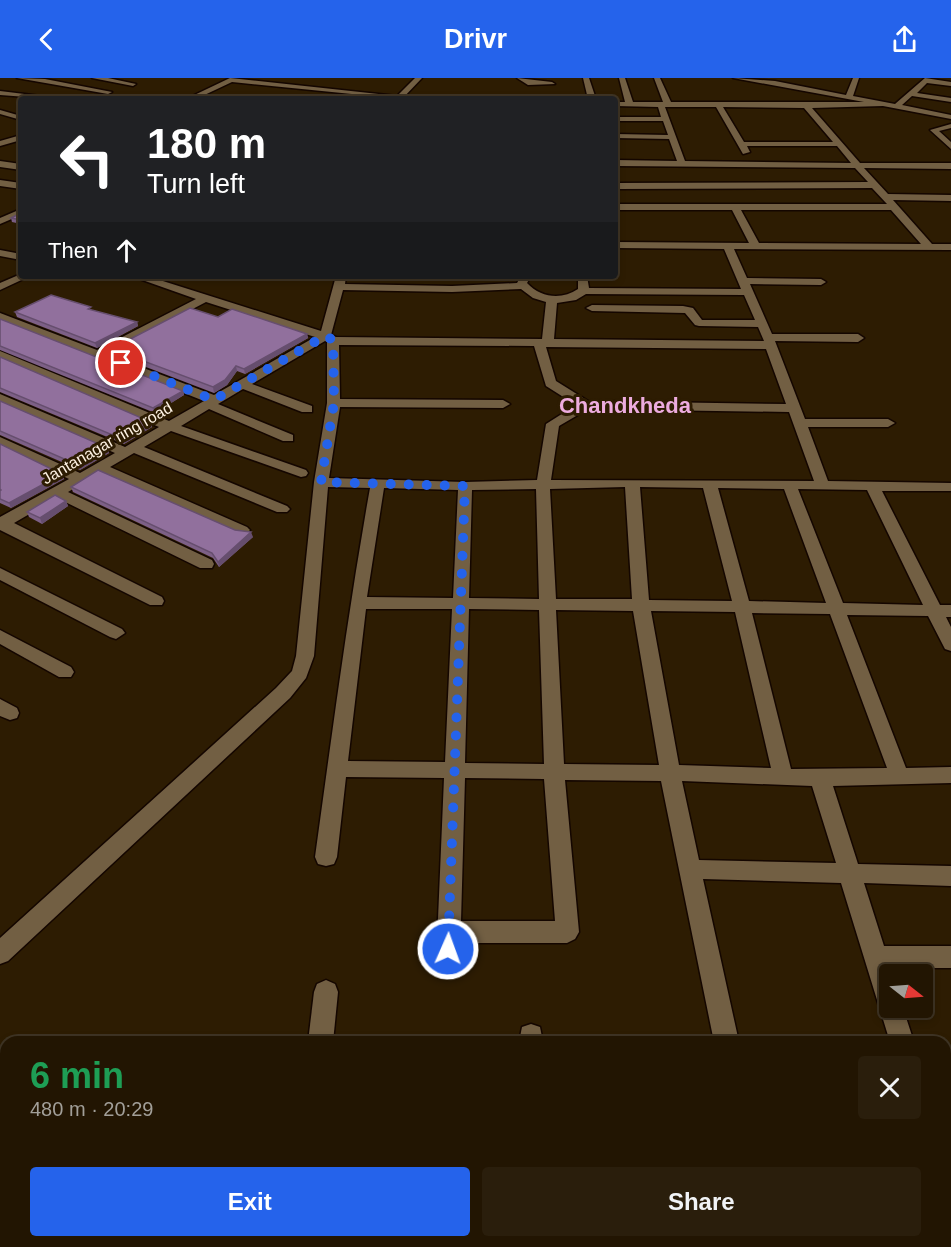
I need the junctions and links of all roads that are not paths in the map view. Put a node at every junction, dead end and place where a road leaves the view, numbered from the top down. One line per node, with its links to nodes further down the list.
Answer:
1 (20, 78): 14 (street)
2 (97, 78): 17 (street); 21 (street)
3 (274, 78): 18 (street)
4 (419, 78): 35 (street)
5 (520, 78): 16 (street)
6 (586, 78): 36 (street)
7 (622, 78): 42 (street)
8 (657, 78): 43 (street)
9 (736, 78): 10 (street)
10 (742, 78): 15 (street)
11 (856, 78): 38 (street)
12 (232, 79): 18 (street); 32 (street)
13 (927, 79): 20 (street); 24 (street)
14 (46, 80): 21 (street); 30 (street)
15 (776, 80): 38 (street)
16 (551, 81): 26 (street)
17 (133, 84)
18 (263, 84): 22 (street); 23 (street)
19 (356, 84): 29 (street)
20 (951, 84)
21 (77, 87): 25 (street)
22 (248, 91)
23 (327, 91): 29 (street); 33 (street)
24 (915, 91): 27 (street); 39 (street); 47 (street)
25 (108, 92)
26 (556, 92)
27 (951, 92)
28 (0, 93): 30 (street)
29 (340, 93): 34 (street)
30 (12, 94): 31 (street)
31 (27, 96)
32 (196, 96)
33 (318, 96)
34 (369, 96)
35 (401, 96)
36 (591, 96)
37 (735, 96): 45 (street)
38 (849, 97): 41 (street)
39 (951, 99)
40 (618, 104): 42 (street)
41 (882, 104): 46 (street); 47 (street)
42 (630, 105): 43 (street)
43 (664, 105): 44 (street); 52 (street)
44 (718, 105): 45 (street); 62 (street)
45 (741, 105): 46 (street)
46 (807, 105): 63 (street)
47 (897, 106): 50 (street)
48 (0, 112): 49 (street)
49 (18, 117)
50 (951, 117)
51 (618, 119): 52 (street)
52 (667, 119): 55 (street)
53 (951, 126): 64 (street)
54 (618, 127): 55 (street)
55 (670, 128): 60 (street)
56 (10, 132): 57 (street)
57 (18, 135)
58 (618, 136): 60 (street)
59 (18, 137): 61 (street)
60 (673, 137): 67 (street)
61 (0, 144)
62 (741, 144): 63 (street); 68 (street)
63 (840, 144): 69 (street)
64 (951, 147)
65 (0, 164): 71 (street)
66 (618, 164): 67 (street)
67 (682, 164): 72 (street)
68 (754, 164): 69 (street); 72 (street)
69 (858, 165): 70 (street); 74 (street)
70 (951, 166)
71 (18, 167)
72 (719, 175): 76 (street); 77 (street); 78 (street)
73 (0, 183): 75 (street)
74 (876, 185): 77 (street); 80 (street)
75 (18, 186)
76 (618, 186)
77 (762, 186): 79 (street)
78 (733, 196): 79 (street); 83 (street)
79 (748, 196): 85 (street)
80 (886, 197): 81 (street); 86 (street)
81 (951, 198)
82 (618, 207): 83 (street)
83 (721, 207): 84 (street)
84 (735, 207): 85 (street); 92 (street)
85 (751, 207): 86 (street)
86 (894, 207): 93 (street)
87 (18, 214): 88 (street)
88 (0, 223): 89 (street)
89 (15, 228)
90 (618, 245): 91 (street)
91 (727, 245): 92 (street); 104 (street)
92 (755, 245): 93 (street)
93 (928, 246): 94 (street)
94 (951, 247)
95 (0, 253): 96 (street)
96 (18, 256)
97 (18, 279): 103 (street)
98 (146, 279): 106 (street)
99 (583, 279): 105 (street)
100 (525, 281): 101 (street); 107 (street)
101 (340, 282): 111 (street)
102 (821, 282): 104 (street)
103 (0, 287)
104 (746, 287): 105 (street); 110 (street)
105 (584, 291): 107 (street)
106 (207, 297): 111 (street); 115 (street)
107 (552, 299): 114 (street)
108 (592, 308): 110 (street)
109 (0, 316): 115 (street)
110 (761, 324): 113 (street)
111 (329, 338): 114 (street); 117 (street, Jantanagar ring road); 120 (street)
112 (858, 338): 113 (street)
113 (769, 341): 114 (street); 123 (street)
114 (544, 343): 122 (street)
115 (98, 354): 119 (street)
116 (0, 355): 127 (street)
117 (242, 384): 119 (street, Jantanagar ring road); 124 (street)
118 (0, 398): 130 (street)
119 (211, 402): 127 (street, Jantanagar ring road); 128 (street)
120 (334, 403): 121 (street); 134 (street)
121 (503, 404)
122 (585, 405): 123 (street); 140 (street)
123 (794, 408): 125 (street)
124 (307, 409)
125 (800, 423): 126 (street); 139 (street)
126 (888, 423)
127 (170, 426): 130 (street, Jantanagar ring road); 132 (street)
128 (288, 438)
129 (0, 441): 133 (street)
130 (129, 450): 131 (street, Jantanagar ring road); 145 (street)
131 (99, 467): 133 (street, Jantanagar ring road); 147 (street)
132 (301, 473)
133 (80, 478): 144 (street, Jantanagar ring road)
134 (321, 482): 135 (street); 175 (street)
135 (378, 482): 142 (street); 151 (street)
136 (632, 483): 137 (street); 140 (street); 152 (street)
137 (708, 484): 138 (street); 155 (street)
138 (789, 484): 139 (street); 156 (street)
139 (822, 484): 141 (street)
140 (543, 485): 142 (street); 153 (street)
141 (872, 485): 143 (street); 157 (street)
142 (465, 486): 154 (street)
143 (951, 487)
144 (57, 492): 146 (street, Jantanagar ring road); 148 (street)
145 (282, 509)
146 (1, 523): 150 (street)
147 (243, 530)
148 (206, 564)
149 (0, 573): 158 (street)
150 (156, 601)
151 (358, 603): 154 (street); 162 (street)
152 (641, 604): 153 (street); 155 (street); 165 (street)
153 (546, 605): 154 (street); 164 (street)
154 (461, 606): 163 (street)
155 (742, 607): 156 (street); 168 (street)
156 (836, 610): 157 (street); 166 (street)
157 (943, 611): 160 (street)
158 (116, 633)
159 (0, 636): 161 (street)
160 (951, 645)
161 (64, 672)
162 (336, 769): 163 (street); 170 (street)
163 (453, 770): 164 (street); 174 (street)
164 (554, 773): 165 (street); 174 (street)
165 (670, 773): 168 (street); 171 (street)
166 (899, 775): 167 (street); 169 (street)
167 (951, 775)
168 (783, 777): 169 (street)
169 (820, 778): 172 (street)
170 (326, 857)
171 (690, 869): 172 (street); 183 (street)
172 (849, 873): 173 (street); 176 (street)
173 (951, 876)
174 (449, 932): 178 (street)
175 (0, 953)
176 (875, 957): 177 (street); 179 (street)
177 (951, 957)
178 (448, 966)
179 (879, 969)
180 (326, 992): 182 (street)
181 (894, 1018): 184 (street)
182 (321, 1036)
183 (725, 1036)
184 (900, 1036)

